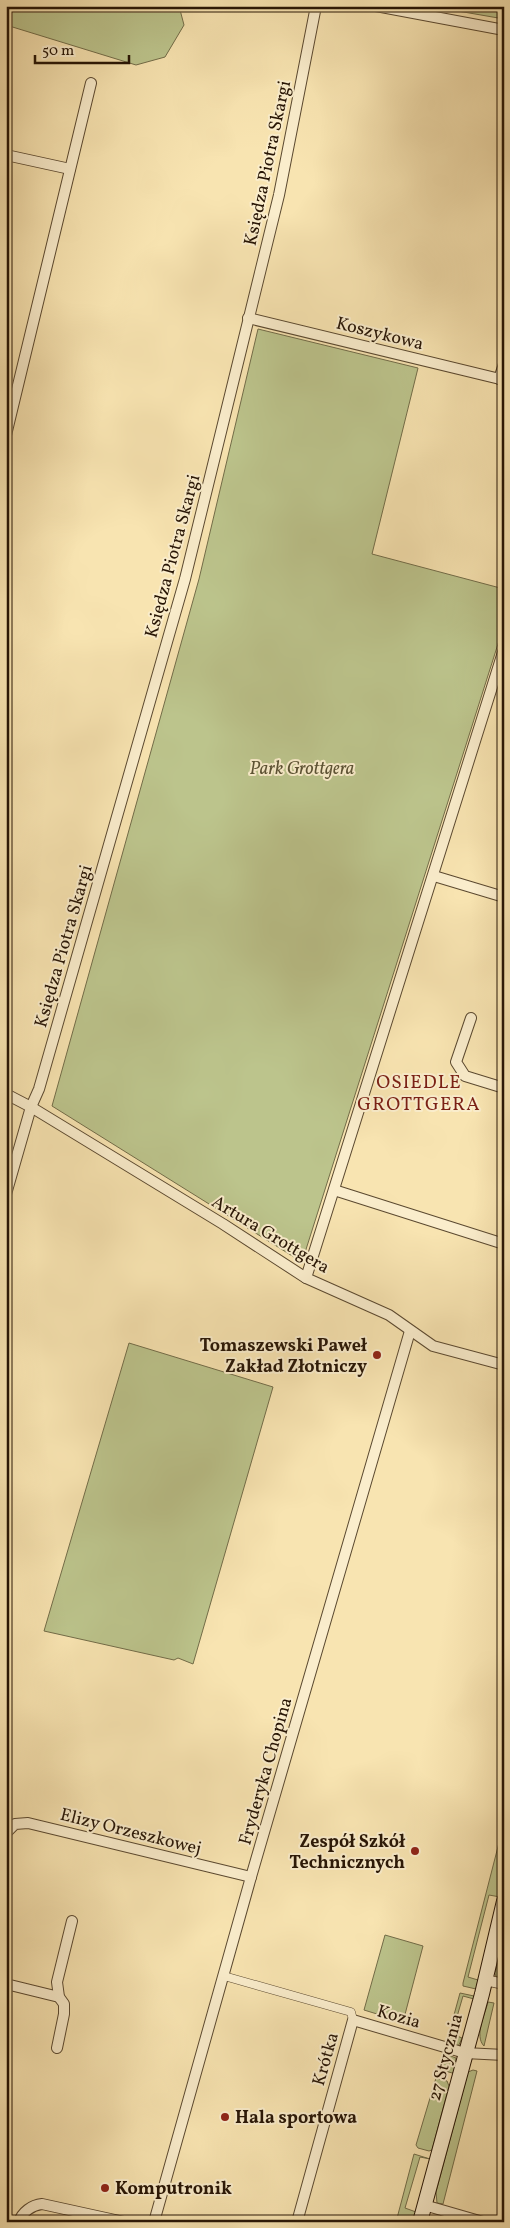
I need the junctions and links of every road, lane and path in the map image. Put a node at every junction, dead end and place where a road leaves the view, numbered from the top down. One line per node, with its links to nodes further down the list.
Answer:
1 (316, 6): 7 (street, Księdza Piotra Skargi)
2 (376, 6): 3 (street)
3 (504, 30)
4 (91, 83): 6 (street)
5 (6, 156): 6 (street)
6 (70, 170): 10 (street)
7 (248, 318): 9 (street, Koszykowa); 17 (street, Księdza Piotra Skargi)
8 (504, 364): 9 (street)
9 (501, 380)
10 (6, 435)
11 (504, 649): 12 (street)
12 (434, 876): 13 (street); 18 (street)
13 (504, 898)
14 (471, 1018): 15 (street)
15 (504, 1088)
16 (6, 1094): 17 (street, Artura Grottgera)
17 (31, 1107): 19 (street, Księdza Piotra Skargi); 21 (street, Artura Grottgera)
18 (334, 1190): 20 (street); 21 (street)
19 (6, 1194)
20 (504, 1244)
21 (306, 1278): 22 (street, Artura Grottgera)
22 (410, 1331): 23 (street, Artura Grottgera); 25 (street, Fryderyka Chopina)
23 (504, 1365)
24 (6, 1833): 25 (street, Elizy Orzeszkowej)
25 (251, 1876): 28 (street, Fryderyka Chopina)
26 (504, 1901): 29 (main road, 27 Stycznia)
27 (72, 1921): 32 (street)
28 (224, 1976): 33 (street); 40 (street, Fryderyka Chopina)
29 (485, 1980): 31 (street); 35 (main road, 27 Stycznia)
30 (6, 1984): 32 (street)
31 (504, 1984)
32 (59, 1997): 34 (street)
33 (353, 2020): 35 (street, Kozia); 41 (street, Krótka)
34 (57, 2048)
35 (465, 2053): 36 (street, Kozia); 37 (main road, 27 Stycznia)
36 (504, 2055)
37 (424, 2205): 42 (main road, 27 Stycznia); 43 (street)
38 (19, 2222): 39 (street)
39 (124, 2222)
40 (154, 2222)
41 (297, 2222)
42 (420, 2222)
43 (483, 2222)

